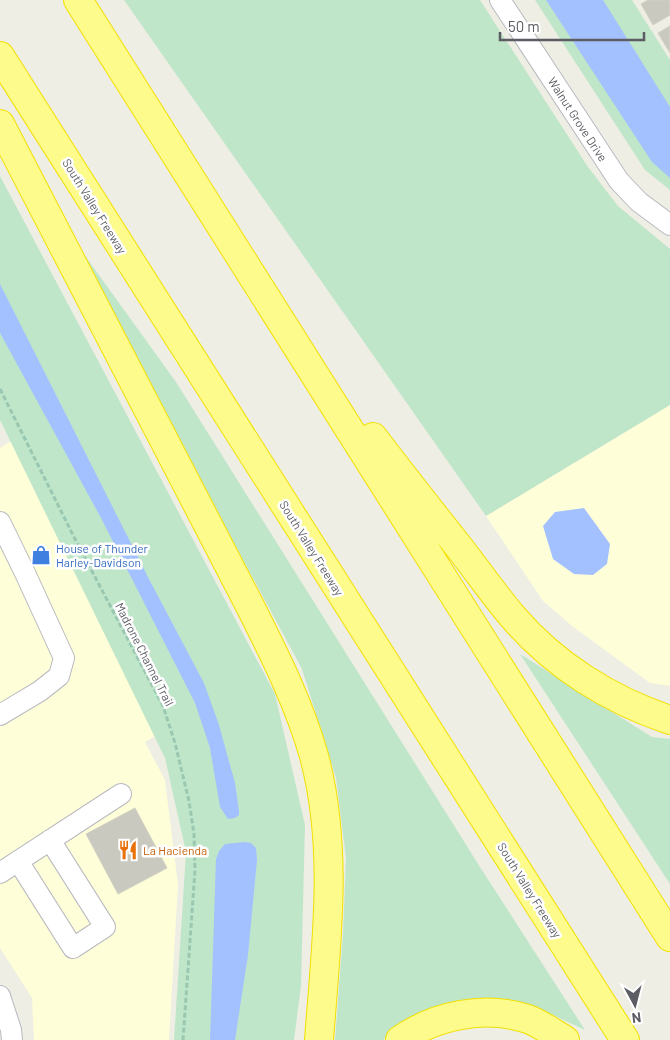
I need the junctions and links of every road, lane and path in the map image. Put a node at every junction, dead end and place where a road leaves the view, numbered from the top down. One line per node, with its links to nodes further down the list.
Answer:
1 (78, 0): 6 (highway)
2 (500, 0): 5 (street, Walnut Grove Drive)
3 (0, 56): 22 (highway, South Valley Freeway)
4 (0, 124): 19 (highway)
5 (670, 225)
6 (276, 314): 10 (highway); 15 (highway)
7 (0, 389): 18 (path, Madrone Channel Trail)
8 (0, 522): 9 (street)
9 (0, 715)
10 (670, 720)
11 (121, 794): 12 (street)
12 (50, 840): 13 (street); 13 (street)
13 (18, 861): 14 (street)
14 (0, 873)
15 (670, 937)
16 (0, 996): 17 (street)
17 (12, 1040)
18 (183, 1040)
19 (319, 1040)
20 (400, 1040): 21 (highway)
21 (565, 1040)
22 (625, 1040)

